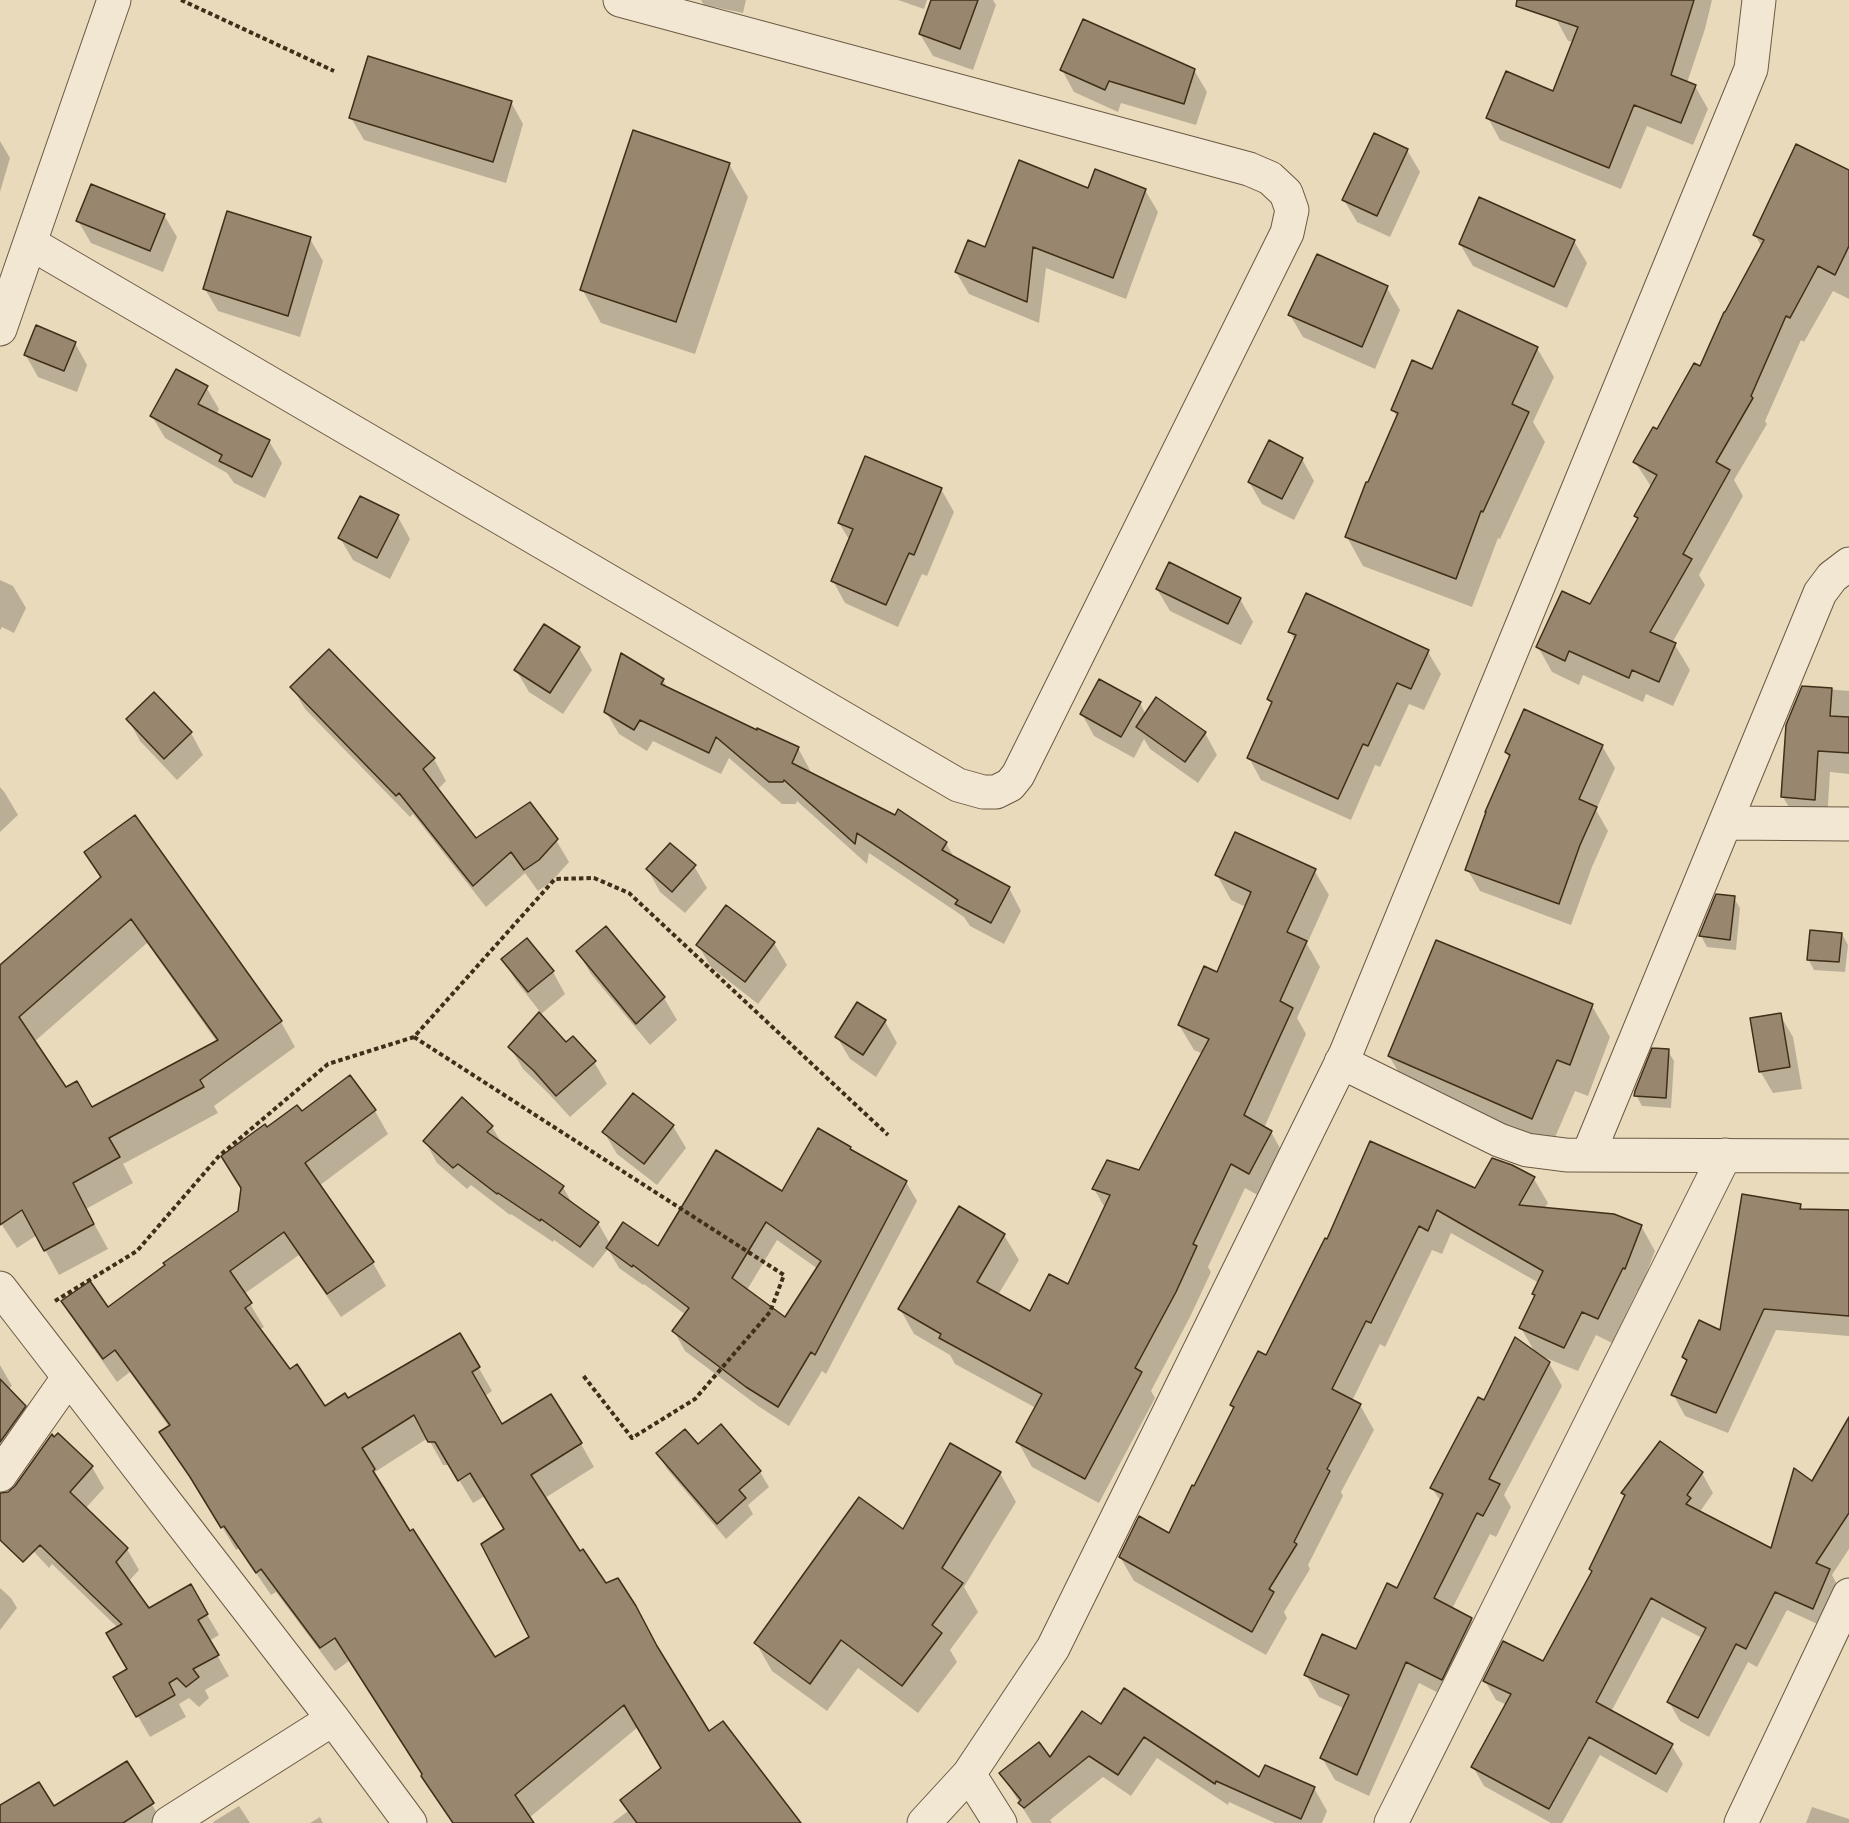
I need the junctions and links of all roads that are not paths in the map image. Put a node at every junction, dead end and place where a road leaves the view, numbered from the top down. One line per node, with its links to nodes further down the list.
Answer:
1 (114, 0): 4 (street)
2 (620, 0): 4 (street)
3 (1759, 0): 9 (street)
4 (30, 243): 5 (street)
5 (0, 329)
6 (1849, 564): 7 (street)
7 (1725, 823): 8 (street); 10 (street)
8 (1849, 824)
9 (1341, 1062): 10 (street); 18 (street)
10 (1588, 1155): 11 (street)
11 (1725, 1155): 12 (street); 23 (street)
12 (1849, 1156)
13 (0, 1288): 14 (street)
14 (68, 1378): 15 (street); 17 (street)
15 (0, 1475)
16 (1849, 1595): 24 (street)
17 (333, 1719): 19 (street); 20 (street)
18 (969, 1774): 21 (street); 22 (street)
19 (169, 1823)
20 (410, 1823)
21 (924, 1823)
22 (1000, 1823)
23 (1391, 1823)
24 (1741, 1823)

